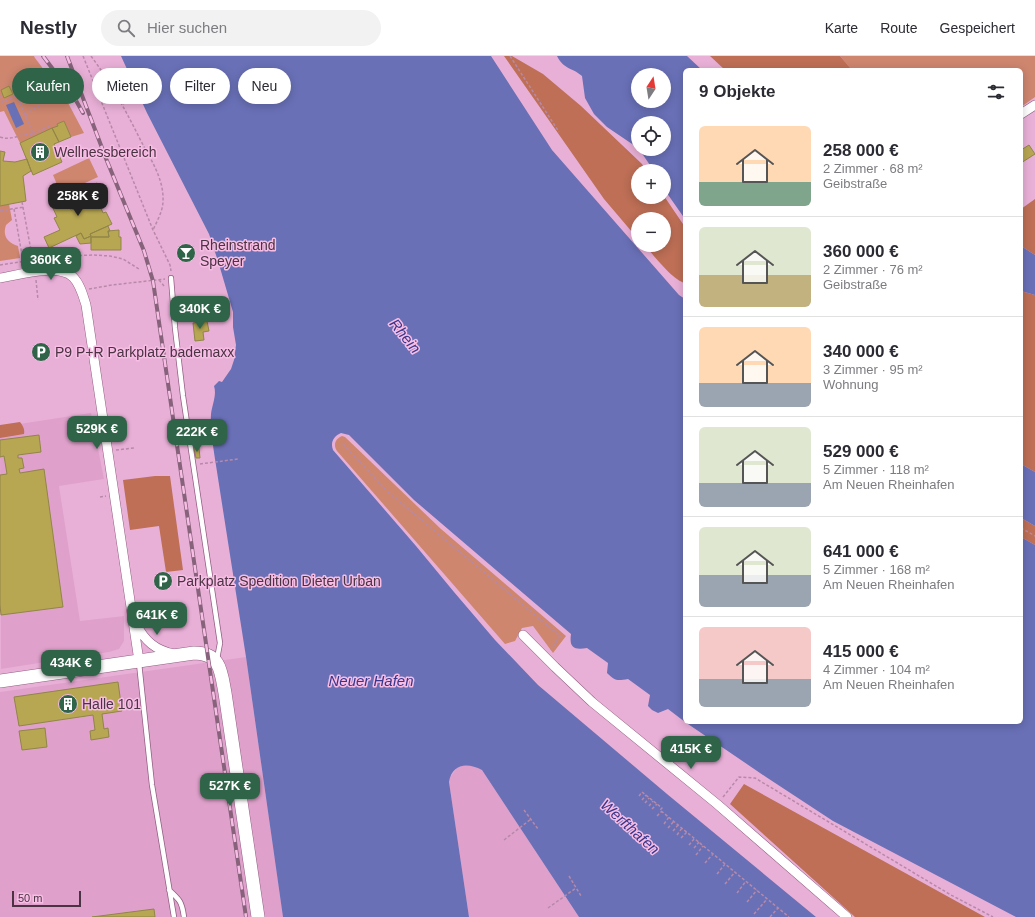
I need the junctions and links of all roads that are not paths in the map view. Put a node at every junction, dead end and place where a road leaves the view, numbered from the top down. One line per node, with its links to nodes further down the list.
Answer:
1 (1035, 104): 2 (street)
2 (1023, 113)
3 (0, 278): 5 (street)
4 (171, 278): 9 (lane)
5 (133, 619): 7 (street); 8 (street)
6 (523, 635): 15 (street)
7 (178, 655): 8 (street); 9 (street)
8 (139, 661): 10 (street); 11 (lane)
9 (216, 661): 14 (street)
10 (0, 681)
11 (169, 890): 12 (lane); 13 (lane)
12 (174, 917)
13 (184, 917)
14 (258, 917)
15 (847, 917)

